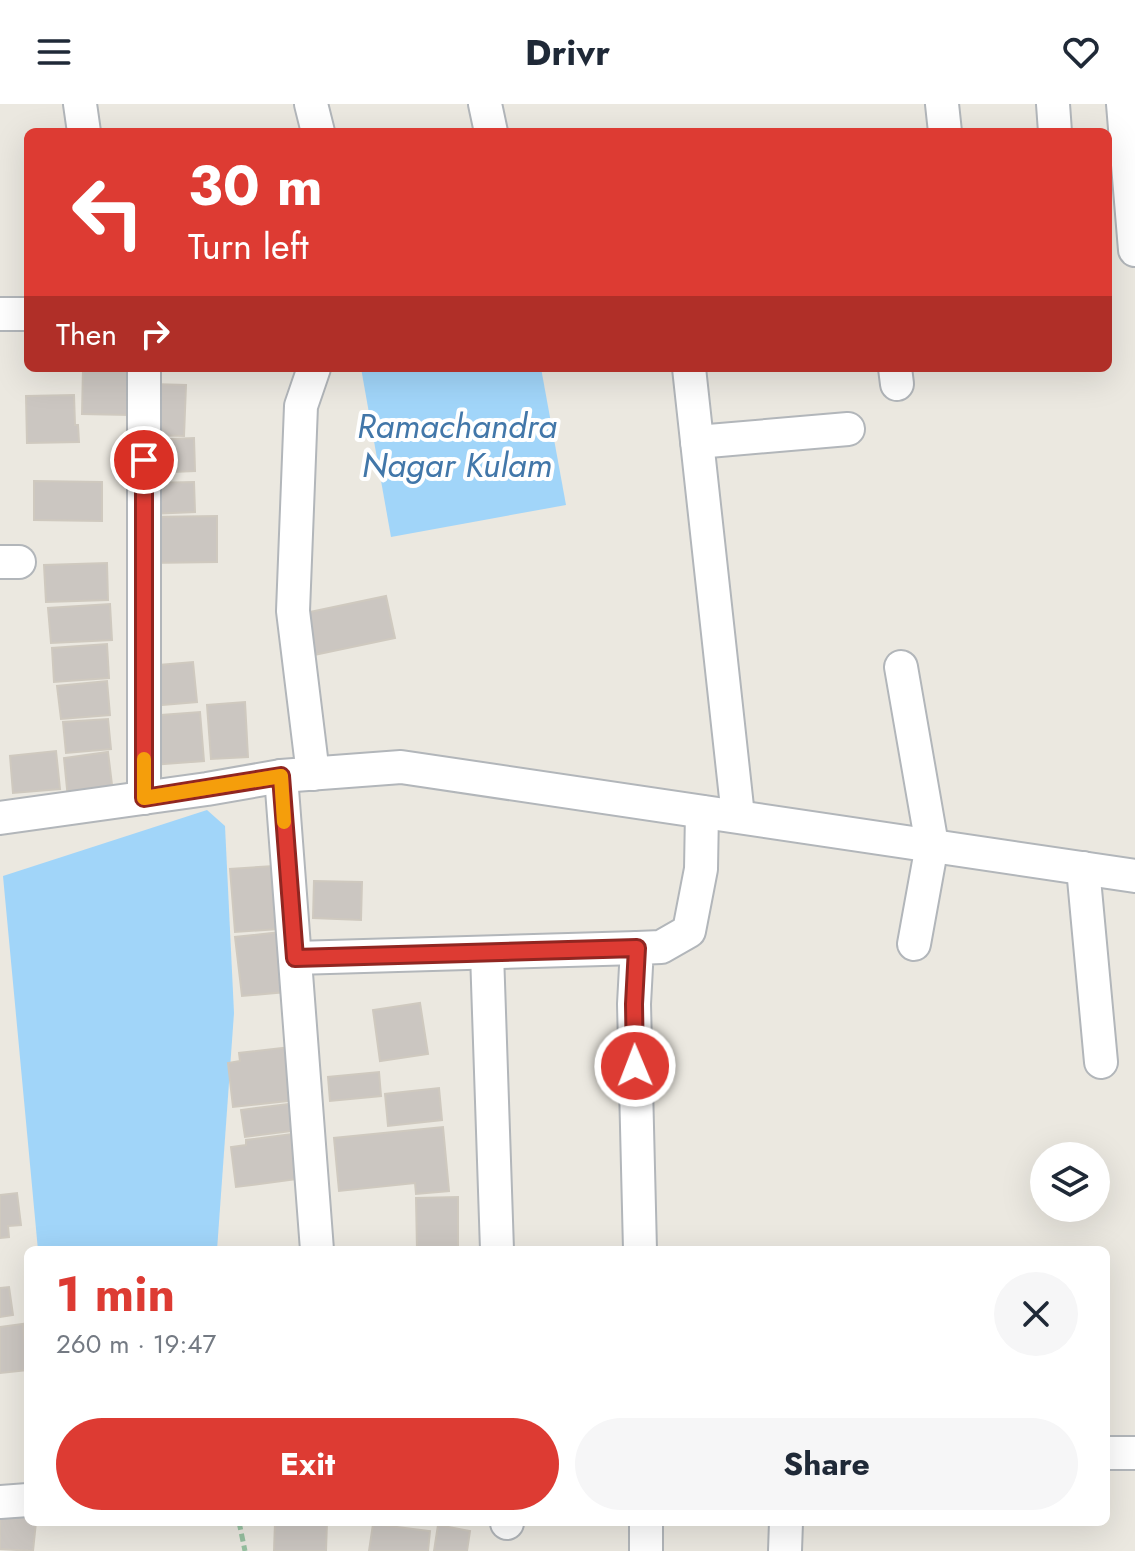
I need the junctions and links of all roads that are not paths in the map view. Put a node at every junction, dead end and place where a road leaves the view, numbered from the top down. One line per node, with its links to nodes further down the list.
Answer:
1 (80, 104): 7 (street)
2 (311, 104): 8 (street)
3 (485, 104): 9 (street)
4 (942, 104): 10 (street)
5 (1053, 104): 11 (street)
6 (1123, 104): 12 (street)
7 (83, 128)
8 (317, 128)
9 (490, 128)
10 (945, 128)
11 (1055, 128)
12 (1135, 250)
13 (0, 314): 14 (street)
14 (24, 314)
15 (144, 372): 23 (street)
16 (313, 372): 21 (street)
17 (689, 372): 19 (street)
18 (848, 429): 19 (street)
19 (697, 442): 25 (street)
20 (901, 667): 27 (street)
21 (313, 774): 22 (street); 24 (street)
22 (281, 776): 23 (street); 33 (street)
23 (144, 798): 26 (street)
24 (702, 812): 25 (street); 31 (street)
25 (738, 816): 27 (street)
26 (0, 818)
27 (932, 845): 28 (street); 30 (street)
28 (1083, 868): 29 (street); 34 (street)
29 (1135, 876)
30 (914, 944)
31 (637, 948): 32 (street); 37 (street)
32 (487, 953): 33 (street); 36 (street)
33 (295, 958): 35 (street)
34 (1101, 1062)
35 (317, 1246)
36 (497, 1246)
37 (640, 1246)
38 (1110, 1453): 39 (street)
39 (1135, 1453)
40 (24, 1500): 41 (street)
41 (0, 1502)
42 (646, 1526): 44 (street)
43 (786, 1526): 45 (street)
44 (646, 1551)
45 (785, 1551)

